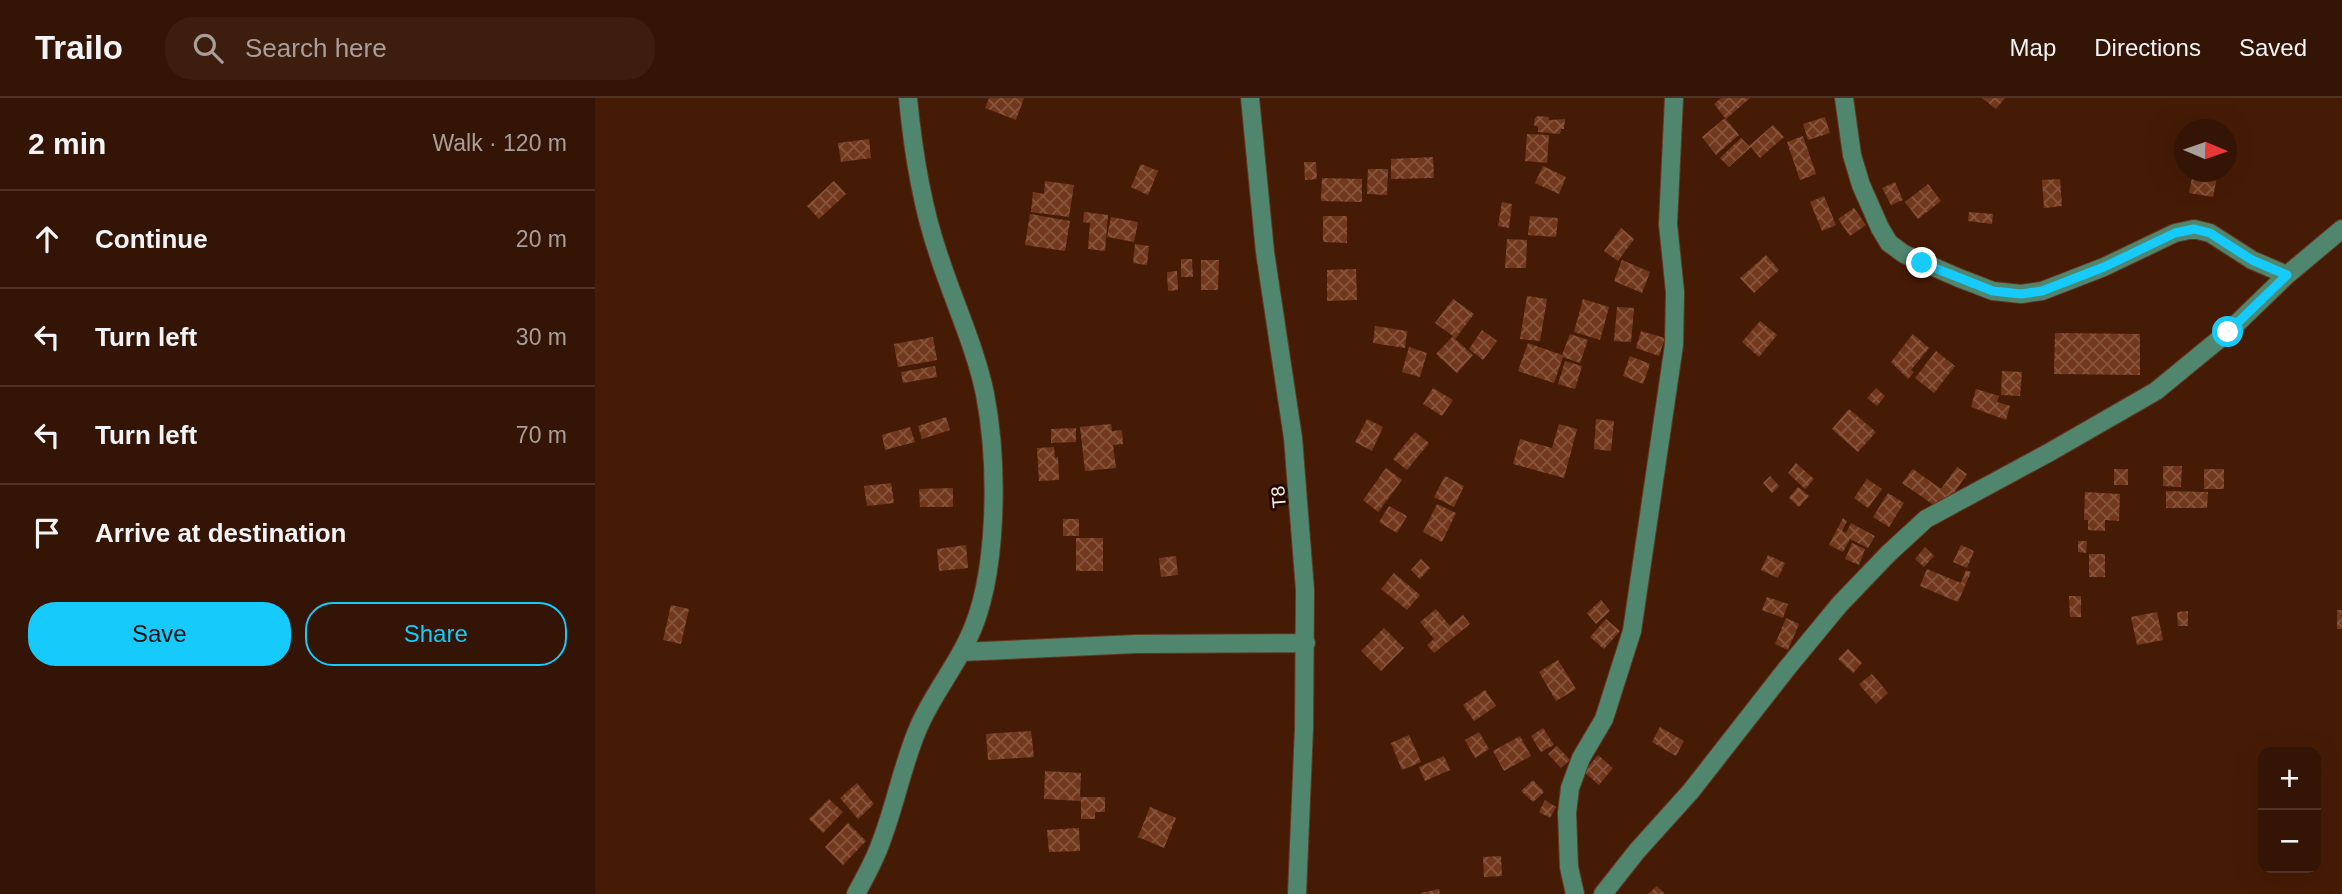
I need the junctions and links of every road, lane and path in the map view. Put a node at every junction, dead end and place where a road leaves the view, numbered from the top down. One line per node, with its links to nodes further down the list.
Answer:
1 (908, 98): 8 (street)
2 (1250, 98): 7 (street, T8)
3 (1674, 98): 11 (street)
4 (1844, 98): 6 (street)
5 (2342, 229): 6 (street)
6 (2287, 275): 12 (street)
7 (1306, 643): 8 (street); 10 (street, T8)
8 (961, 652): 9 (street)
9 (856, 894)
10 (1297, 894)
11 (1575, 894)
12 (1603, 894)

